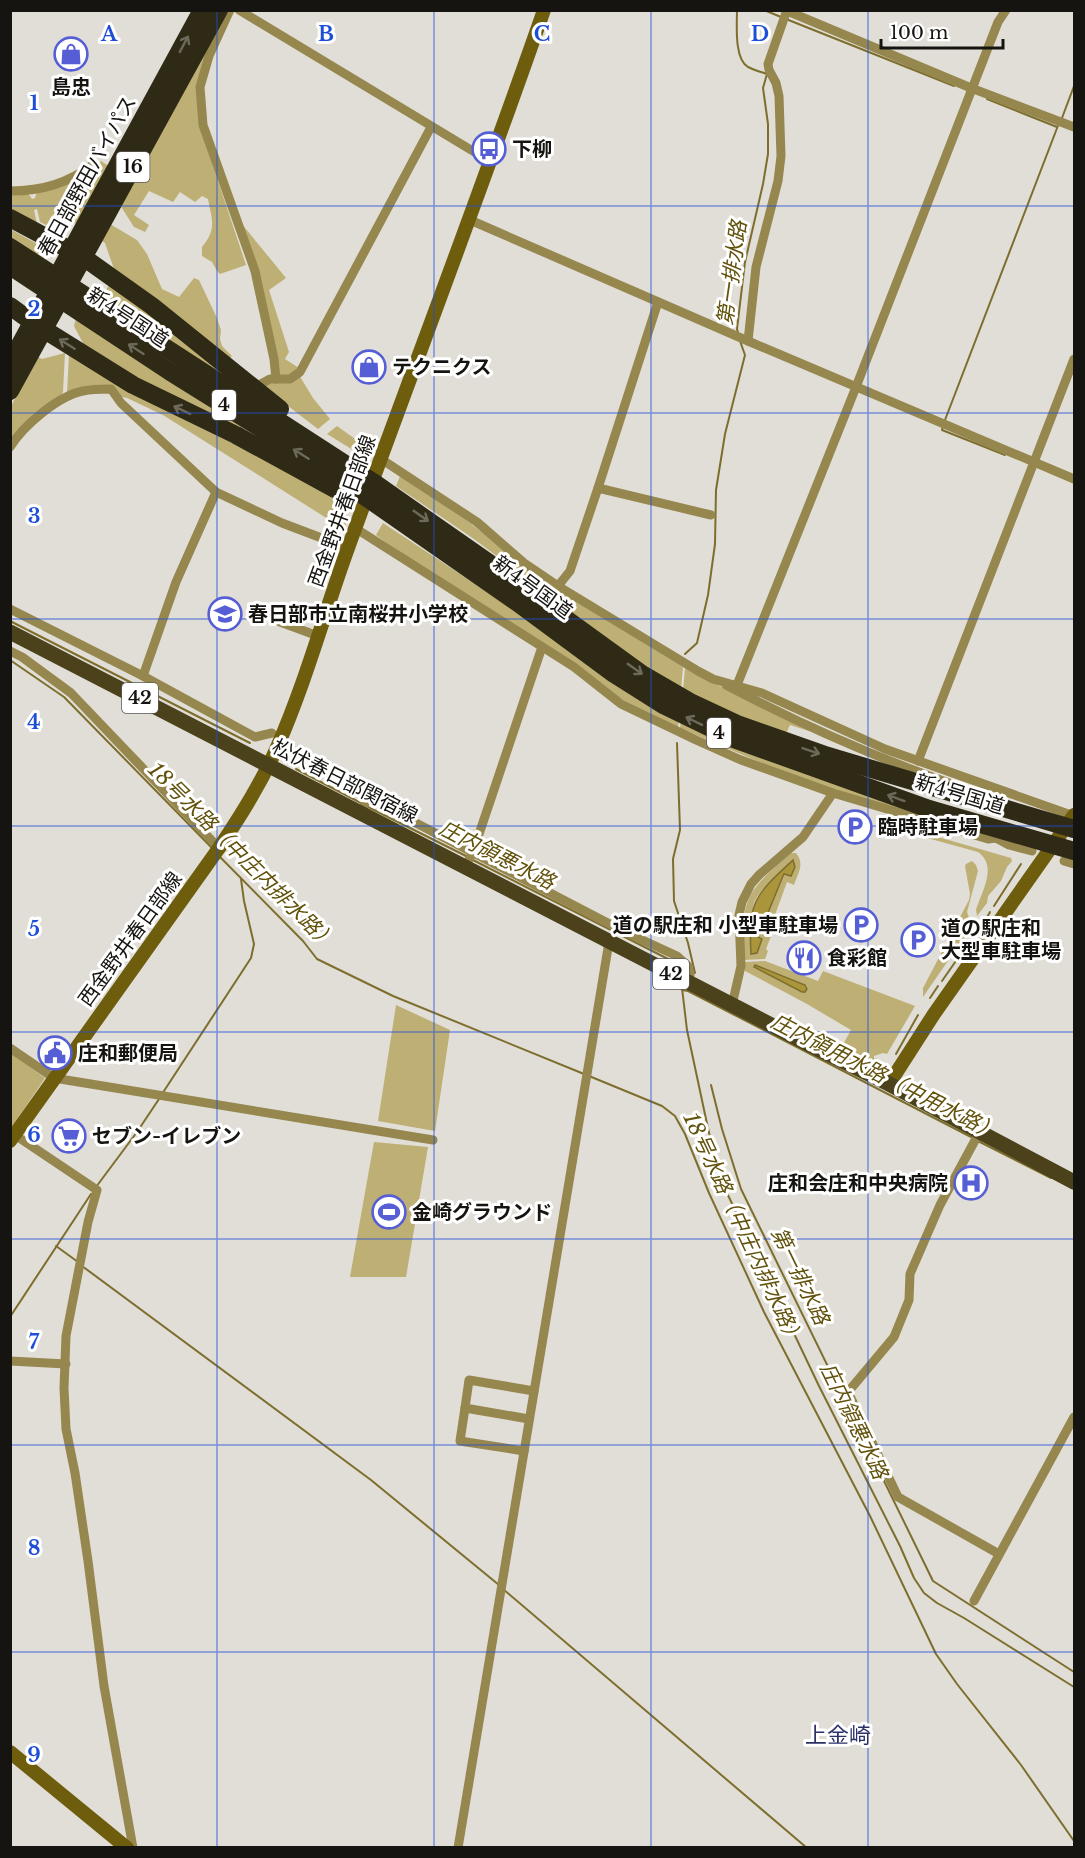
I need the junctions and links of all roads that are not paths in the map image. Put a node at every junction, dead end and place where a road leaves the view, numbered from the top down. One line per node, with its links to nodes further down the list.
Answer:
1 (202, 10): 17 (highway, 春日部野田バイパス / 16, one-way to 1)
2 (219, 10): 17 (highway, 春日部野田バイパス / 16)
3 (230, 10): 26 (street)
4 (239, 10): 9 (street)
5 (544, 10): 11 (main road, 西金野井春日部線)
6 (1006, 10): 8 (street)
7 (786, 11): 8 (street); 23 (street)
8 (971, 88): 10 (street); 27 (street)
9 (430, 126): 11 (street); 26 (street)
10 (1074, 127)
11 (491, 162): 15 (main road, 西金野井春日部線)
12 (94, 164): 13 (street)
13 (10, 191)
14 (10, 218): 17 (highway)
15 (470, 220): 20 (street); 31 (main road, 西金野井春日部線)
16 (10, 247): 19 (highway, 新4号国道 / 4)
17 (77, 254): 22 (highway, 春日部野田バイパス / 16); 28 (highway, 4)
18 (10, 266): 19 (highway, 新4号国道 / 4)
19 (34, 272): 36 (highway, 新4号国道 / 4); 36 (highway, 新4号国道 / 4, one-way to 19)
20 (658, 302): 23 (street); 34 (street)
21 (10, 306): 22 (highway)
22 (38, 326): 25 (highway, 春日部野田バイパス / 16); 29 (highway, 春日部野田バイパス / 16); 36 (highway, one-way to 22)
23 (748, 341): 27 (street)
24 (1074, 359): 32 (street)
25 (10, 363)
26 (276, 379): 28 (street)
27 (856, 387): 32 (street); 50 (street)
28 (254, 388): 36 (highway, 4)
29 (10, 391)
30 (10, 447): 35 (street)
31 (381, 459): 36 (main road, 西金野井春日部線); 40 (street)
32 (1034, 462): 33 (street); 52 (street)
33 (1074, 478)
34 (598, 488): 37 (street); 40 (street)
35 (216, 492): 39 (street); 48 (street)
36 (368, 495): 38 (main road, 西金野井春日部線); 42 (highway, 新4号国道 / 4, one-way to 42); 42 (highway)
37 (711, 515)
38 (356, 528): 39 (main road, 西金野井春日部線); 46 (street)
39 (348, 548): 45 (main road, 西金野井春日部線)
40 (559, 587): 42 (street); 49 (street)
41 (10, 609): 48 (street)
42 (544, 612): 55 (highway, 新4号国道 / 4, one-way to 55); 57 (highway, 新4号国道 / 4, one-way to 42)
43 (280, 622): 45 (street)
44 (10, 632): 53 (main road, 松伏春日部関宿線 / 42)
45 (318, 636): 53 (main road, 西金野井春日部線)
46 (542, 647): 54 (street); 62 (street)
47 (10, 651): 59 (street)
48 (143, 676): 51 (street)
49 (713, 679): 50 (street); 55 (street)
50 (737, 684): 52 (street)
51 (272, 733)
52 (918, 761): 56 (street)
53 (269, 765): 59 (main road, 西金野井春日部線); 62 (main road, 松伏春日部関宿線 / 42)
54 (833, 793): 57 (street); 66 (street)
55 (1025, 815): 56 (highway, 新4号国道 / 4)
56 (1072, 821): 58 (main road)
57 (1000, 835): 58 (highway, 新4号国道 / 4); 60 (street)
58 (1053, 845): 61 (highway, 新4号国道 / 4); 69 (main road)
59 (219, 848): 68 (main road, 西金野井春日部線)
60 (1032, 851)
61 (1069, 856): 63 (street)
62 (469, 859): 64 (main road, 松伏春日部関宿線 / 42); 65 (street)
63 (1074, 864)
64 (609, 942): 65 (main road, 松伏春日部関宿線 / 42); 76 (street)
65 (687, 982): 66 (main road, 松伏春日部関宿線 / 42)
66 (732, 1005): 69 (main road, 松伏春日部関宿線 / 42)
67 (10, 1048): 68 (street)
68 (54, 1078): 71 (main road, 西金野井春日部線); 72 (street)
69 (889, 1084): 70 (main road, 松伏春日部関宿線 / 42)
70 (979, 1133): 73 (main road, 松伏春日部関宿線 / 42); 81 (street)
71 (13, 1138): 75 (street)
72 (433, 1140)
73 (1074, 1182)
74 (10, 1361): 75 (street)
75 (66, 1364): 85 (street)
76 (534, 1391): 77 (street); 79 (street)
77 (465, 1408): 79 (street); 80 (street)
78 (1074, 1417): 81 (street)
79 (530, 1419): 80 (street)
80 (524, 1451): 86 (street)
81 (999, 1554): 82 (street)
82 (974, 1601)
83 (10, 1752): 84 (main road)
84 (127, 1848)
85 (133, 1848)
86 (458, 1848)

